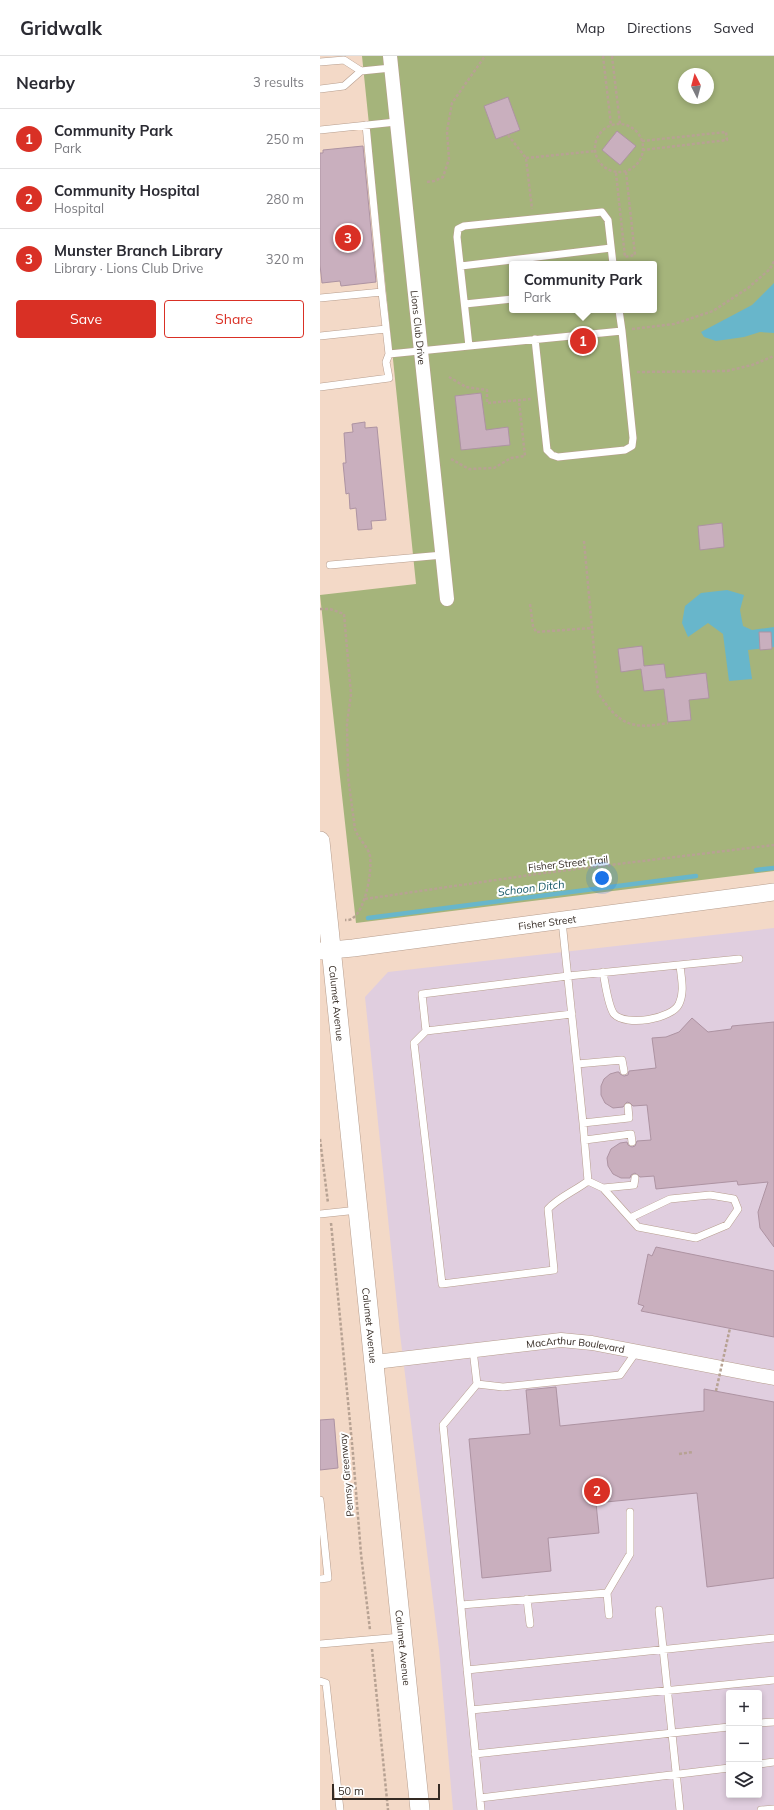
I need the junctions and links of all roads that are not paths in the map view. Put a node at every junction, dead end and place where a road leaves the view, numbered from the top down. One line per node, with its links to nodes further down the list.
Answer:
1 (320, 62): 3 (lane)
2 (390, 62): 3 (lane); 5 (street, Lions Club Drive)
3 (361, 71): 4 (lane)
4 (320, 89)
5 (396, 122): 6 (lane); 21 (street, Lions Club Drive)
6 (366, 125): 7 (lane); 11 (lane)
7 (320, 130)
8 (611, 248): 9 (lane); 10 (lane); 10 (lane)
9 (613, 261)
10 (460, 266): 14 (lane)
11 (382, 292): 12 (lane); 16 (lane)
12 (320, 298)
13 (509, 299): 14 (lane)
14 (465, 304): 20 (lane)
15 (619, 313): 17 (lane)
16 (386, 329): 18 (lane); 22 (lane)
17 (622, 331): 19 (lane); 19 (lane)
18 (320, 336)
19 (535, 339): 20 (lane)
20 (470, 346): 21 (lane)
21 (421, 351): 22 (lane); 24 (street, Lions Club Drive)
22 (389, 354): 23 (lane)
23 (320, 387)
24 (442, 555): 25 (lane); 26 (street, Lions Club Drive)
25 (330, 565)
26 (447, 599)
27 (320, 841): 30 (main road, Calumet Avenue)
28 (774, 892): 29 (street, Fisher Street)
29 (562, 921): 30 (street, Fisher Street); 34 (lane)
30 (325, 950): 46 (main road, Calumet Avenue)
31 (738, 959): 32 (lane)
32 (680, 964): 33 (lane); 33 (lane)
33 (603, 972): 34 (lane)
34 (568, 976): 35 (lane); 36 (lane)
35 (572, 1014): 36 (lane); 37 (lane)
36 (426, 1031): 44 (lane)
37 (577, 1064): 38 (lane); 40 (lane)
38 (624, 1071)
39 (628, 1107): 40 (lane)
40 (583, 1123): 41 (lane)
41 (586, 1140): 42 (lane); 44 (lane)
42 (632, 1142)
43 (635, 1178): 45 (lane)
44 (588, 1181): 45 (lane)
45 (603, 1188): 48 (lane)
46 (359, 1210): 47 (lane); 51 (main road, Calumet Avenue)
47 (320, 1214)
48 (630, 1218): 48 (lane)
49 (473, 1349): 50 (street, MacArthur Boulevard); 51 (street, MacArthur Boulevard); 53 (lane)
50 (636, 1352): 52 (street, MacArthur Boulevard); 53 (lane)
51 (375, 1362): 63 (main road, Calumet Avenue)
52 (774, 1378)
53 (477, 1384): 59 (lane)
54 (320, 1500): 56 (lane)
55 (630, 1512): 57 (lane)
56 (320, 1579)
57 (607, 1593): 58 (lane); 61 (lane)
58 (527, 1599): 59 (lane); 62 (lane)
59 (461, 1605): 67 (lane)
60 (659, 1610): 66 (lane)
61 (608, 1615)
62 (530, 1624)
63 (403, 1637): 65 (lane); 84 (main road, Calumet Avenue)
64 (774, 1638): 66 (lane)
65 (320, 1644)
66 (663, 1650): 67 (lane); 70 (lane)
67 (467, 1670): 71 (lane)
68 (774, 1680): 70 (lane)
69 (320, 1681): 83 (lane)
70 (667, 1692): 71 (lane); 75 (lane)
71 (471, 1710): 76 (lane)
72 (774, 1722): 73 (lane)
73 (762, 1724)
74 (726, 1727): 75 (lane)
75 (672, 1733): 76 (lane); 80 (lane)
76 (475, 1754): 81 (lane)
77 (774, 1762): 78 (lane)
78 (762, 1764)
79 (726, 1768): 80 (lane)
80 (676, 1774): 81 (lane); 86 (lane)
81 (480, 1798): 85 (lane)
82 (774, 1809): 88 (lane)
83 (340, 1810)
84 (420, 1810)
85 (481, 1810)
86 (680, 1810)
87 (761, 1810): 88 (lane)
88 (766, 1810)

